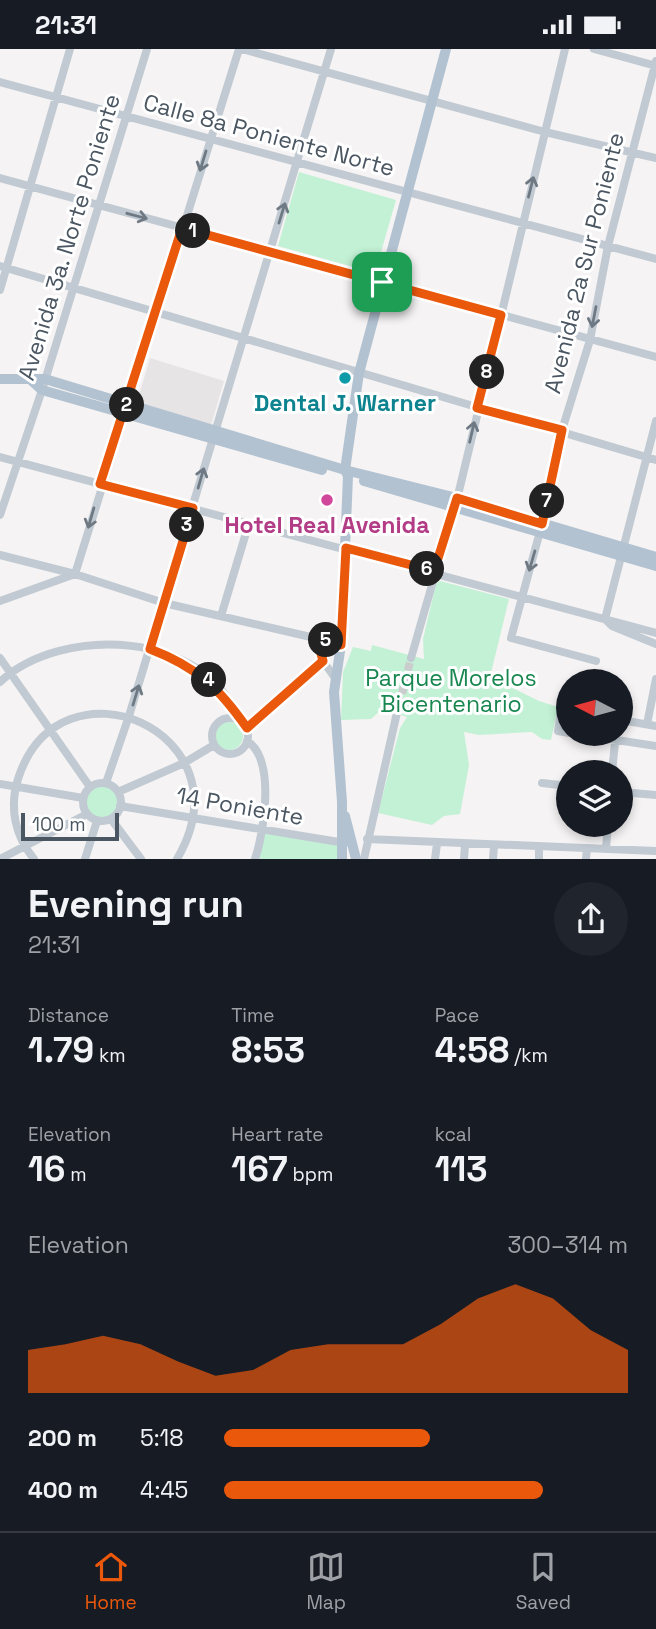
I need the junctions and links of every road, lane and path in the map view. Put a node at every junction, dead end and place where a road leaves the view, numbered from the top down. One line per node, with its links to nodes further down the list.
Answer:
1 (70, 49): 11 (street)
2 (147, 49): 13 (street, Avenida 3a. Norte Poniente)
3 (241, 49): 9 (street); 15 (street)
4 (331, 49): 9 (street)
5 (446, 49): 12 (main road)
6 (565, 49): 14 (street)
7 (594, 49): 8 (street)
8 (656, 64): 16 (street, Avenida 2a Sur Poniente)
9 (324, 72): 12 (street); 18 (street)
10 (0, 82): 11 (street, Calle 8a Poniente Norte)
11 (56, 97): 13 (street, Calle 8a Poniente Norte); 20 (street)
12 (431, 101): 14 (street); 21 (main road)
13 (126, 116): 15 (street, Calle 8a Poniente Norte); 22 (street, Avenida 3a. Norte Poniente)
14 (545, 132): 16 (street); 23 (street, one-way to 14)
15 (209, 139): 18 (street, Calle 8a Poniente Norte); 24 (street, one-way to 24)
16 (631, 151): 17 (street); 25 (street, Avenida 2a Sur Poniente)
17 (656, 158)
18 (297, 162): 21 (street, Calle 8a Poniente Norte); 26 (street, one-way to 18)
19 (0, 179): 20 (street)
20 (29, 186): 22 (street); 28 (street)
21 (406, 192): 23 (street, Calle 8a Poniente Norte); 29 (main road)
22 (98, 205): 24 (street, one-way to 24); 30 (street, Avenida 3a. Norte Poniente)
23 (522, 224): 25 (street, Calle 8a Poniente Norte); 33 (street)
24 (182, 228): 26 (street); 32 (street)
25 (608, 246): 27 (street, Calle 8a Poniente Norte); 35 (street, Avenida 2a Sur Poniente, one-way to 35)
26 (270, 252): 29 (street); 34 (street)
27 (656, 259)
28 (3, 267): 30 (street); 31 (street)
29 (382, 282): 33 (street); 37 (main road)
30 (72, 288): 32 (street); 39 (street, Avenida 3a. Norte Poniente)
31 (0, 290)
32 (156, 311): 34 (street); 41 (street)
33 (501, 315): 35 (street); 40 (street)
34 (243, 336): 37 (street); 44 (street)
35 (590, 340): 36 (street); 43 (street, Avenida 2a Sur Poniente)
36 (656, 357)
37 (359, 373): 40 (street); 48 (main road)
38 (0, 379): 39 (main road)
39 (44, 384): 41 (main road); 47 (street, Avenida 3a. Norte Poniente)
40 (477, 408): 43 (street); 50 (street, one-way to 40)
41 (126, 410): 44 (main road); 49 (street)
42 (656, 421): 46 (street)
43 (562, 430): 46 (street); 54 (street, Avenida 2a Sur Poniente)
44 (213, 434): 48 (main road); 51 (street, one-way to 44)
45 (0, 457): 47 (street)
46 (652, 458): 56 (street)
47 (18, 460): 49 (street); 52 (street, Avenida 3a. Norte Poniente)
48 (346, 473): 50 (main road); 55 (main road)
49 (100, 484): 51 (street); 61 (street, one-way to 61)
50 (456, 503): 54 (main road); 60 (street)
51 (193, 508): 53 (street); 64 (street)
52 (0, 515)
53 (249, 523): 55 (street); 65 (street)
54 (541, 528): 56 (main road); 62 (street, Avenida 2a Sur Poniente, one-way to 62)
55 (346, 548): 60 (street); 70 (main road)
56 (623, 552): 58 (main road); 59 (main road); 66 (street)
57 (0, 555): 61 (street)
58 (656, 557)
59 (656, 566)
60 (434, 571): 62 (street); 73 (street)
61 (75, 574): 63 (street); 64 (street)
62 (521, 597): 66 (street); 75 (street, Avenida 2a Sur Poniente)
63 (0, 601)
64 (164, 603): 65 (street); 71 (street)
65 (221, 616): 68 (street)
66 (606, 619): 67 (street); 69 (street)
67 (656, 632)
68 (317, 638): 70 (street); 74 (street)
69 (656, 644)
70 (341, 645): 77 (main road)
71 (150, 649): 76 (street); 80 (street, one-way to 71); 82 (street)
72 (0, 658): 76 (street)
73 (411, 658)
74 (323, 661): 77 (street); 84 (street)
75 (596, 661)
76 (10, 673): 79 (street); 85 (street)
77 (335, 678): 109 (main road)
78 (656, 679): 83 (street)
79 (0, 683)
80 (129, 716): 85 (street); 90 (street); 91 (street)
81 (396, 717): 108 (street)
82 (238, 720): 84 (street); 88 (street)
83 (651, 725)
84 (247, 728): 86 (street)
85 (51, 731): 95 (street); 96 (street)
86 (247, 741): 88 (street); 106 (street)
87 (634, 741): 89 (street)
88 (214, 745): 90 (street)
89 (656, 745)
90 (184, 763): 97 (street); 103 (street)
91 (106, 783): 96 (street); 97 (street)
92 (542, 783): 94 (street)
93 (0, 784): 95 (street)
94 (556, 785)
95 (16, 786): 100 (street); 114 (street)
96 (90, 787): 100 (street)
97 (118, 792): 101 (street)
98 (633, 793): 99 (street)
99 (656, 795)
100 (83, 798): 102 (street)
101 (120, 806): 103 (street, 14 Poniente); 104 (street)
102 (87, 814): 105 (street); 114 (street)
103 (195, 817): 106 (street, 14 Poniente); 123 (street)
104 (111, 819): 105 (street); 122 (street)
105 (97, 821): 121 (street)
106 (264, 832): 109 (street, 14 Poniente); 124 (street)
107 (606, 837): 116 (street)
108 (367, 839): 110 (street); 127 (street)
109 (346, 843): 125 (main road); 126 (main road)
110 (437, 844): 111 (street); 128 (street)
111 (465, 845): 112 (street); 129 (street)
112 (494, 846): 113 (street); 130 (street)
113 (539, 846): 115 (street); 131 (street)
114 (24, 847): 119 (street); 120 (street)
115 (587, 848): 116 (street); 132 (street)
116 (606, 849): 118 (street)
117 (656, 851): 118 (street)
118 (635, 855)
119 (0, 859)
120 (34, 859)
121 (85, 859)
122 (141, 859)
123 (177, 859)
124 (255, 859)
125 (342, 859)
126 (356, 859)
127 (364, 859)
128 (435, 859)
129 (464, 859)
130 (493, 859)
131 (539, 859)
132 (586, 859)

